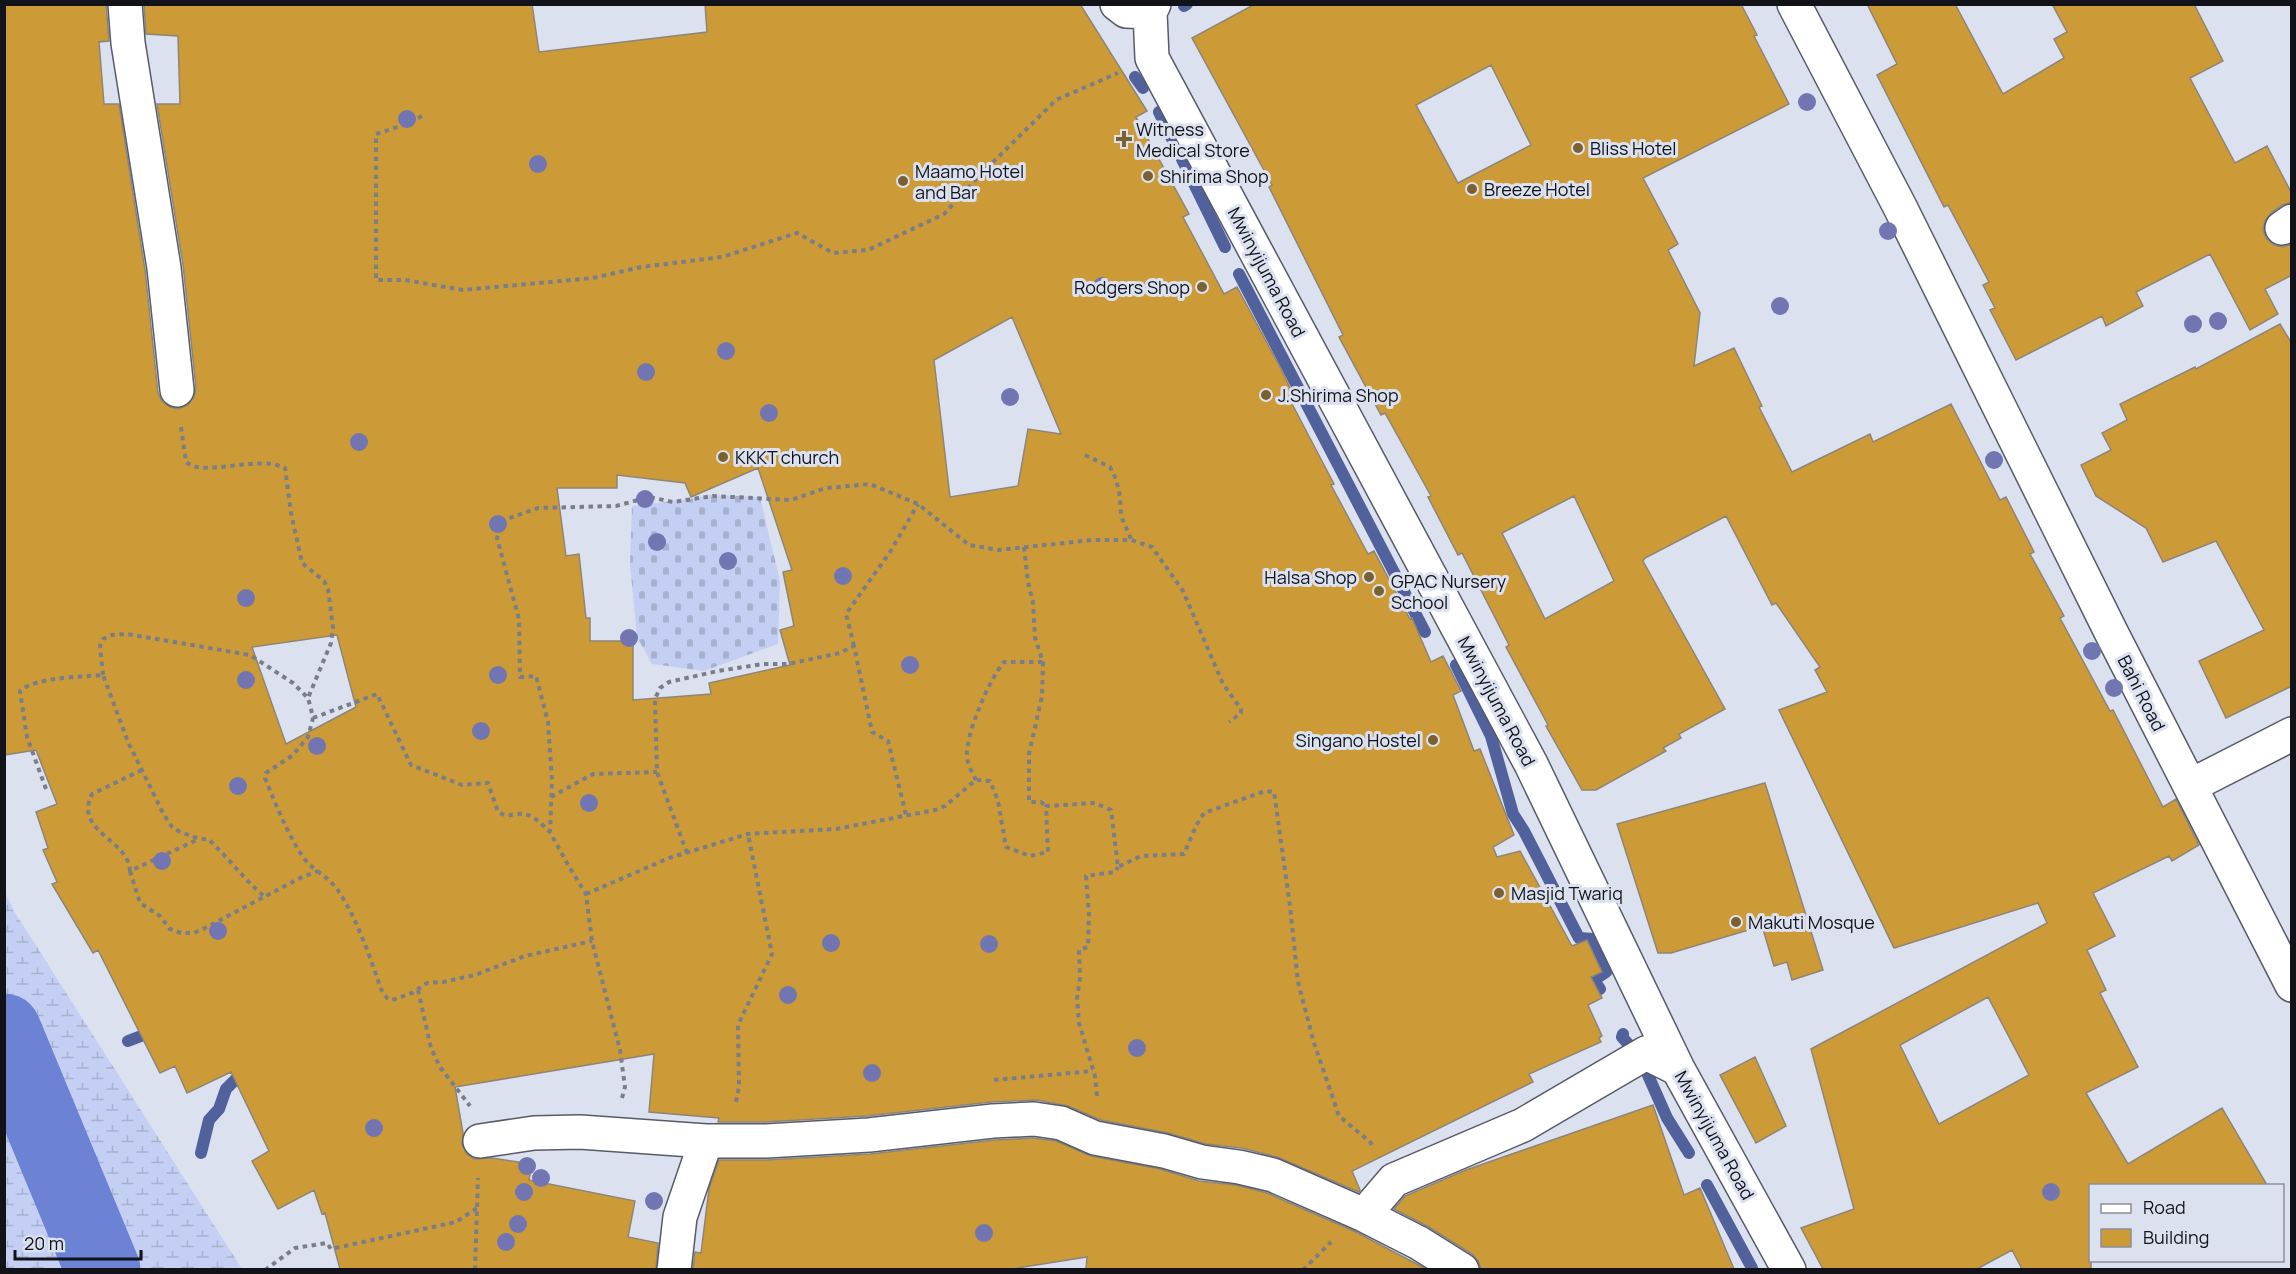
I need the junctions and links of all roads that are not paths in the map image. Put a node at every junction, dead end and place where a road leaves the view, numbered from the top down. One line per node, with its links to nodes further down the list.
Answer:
1 (125, 4): 5 (street)
2 (1117, 4): 4 (street)
3 (1794, 4): 7 (street, Bahi Road)
4 (1152, 8): 9 (street, Mwinyijuma Road)
5 (177, 390)
6 (2292, 734): 7 (street)
7 (2190, 786): 8 (street, Bahi Road)
8 (2292, 985)
9 (1678, 1069): 12 (street); 15 (street, Mwinyijuma Road)
10 (480, 1141): 11 (street)
11 (706, 1141): 12 (street); 13 (street)
12 (1364, 1215): 14 (street)
13 (674, 1269)
14 (1462, 1269)
15 (1789, 1269)

